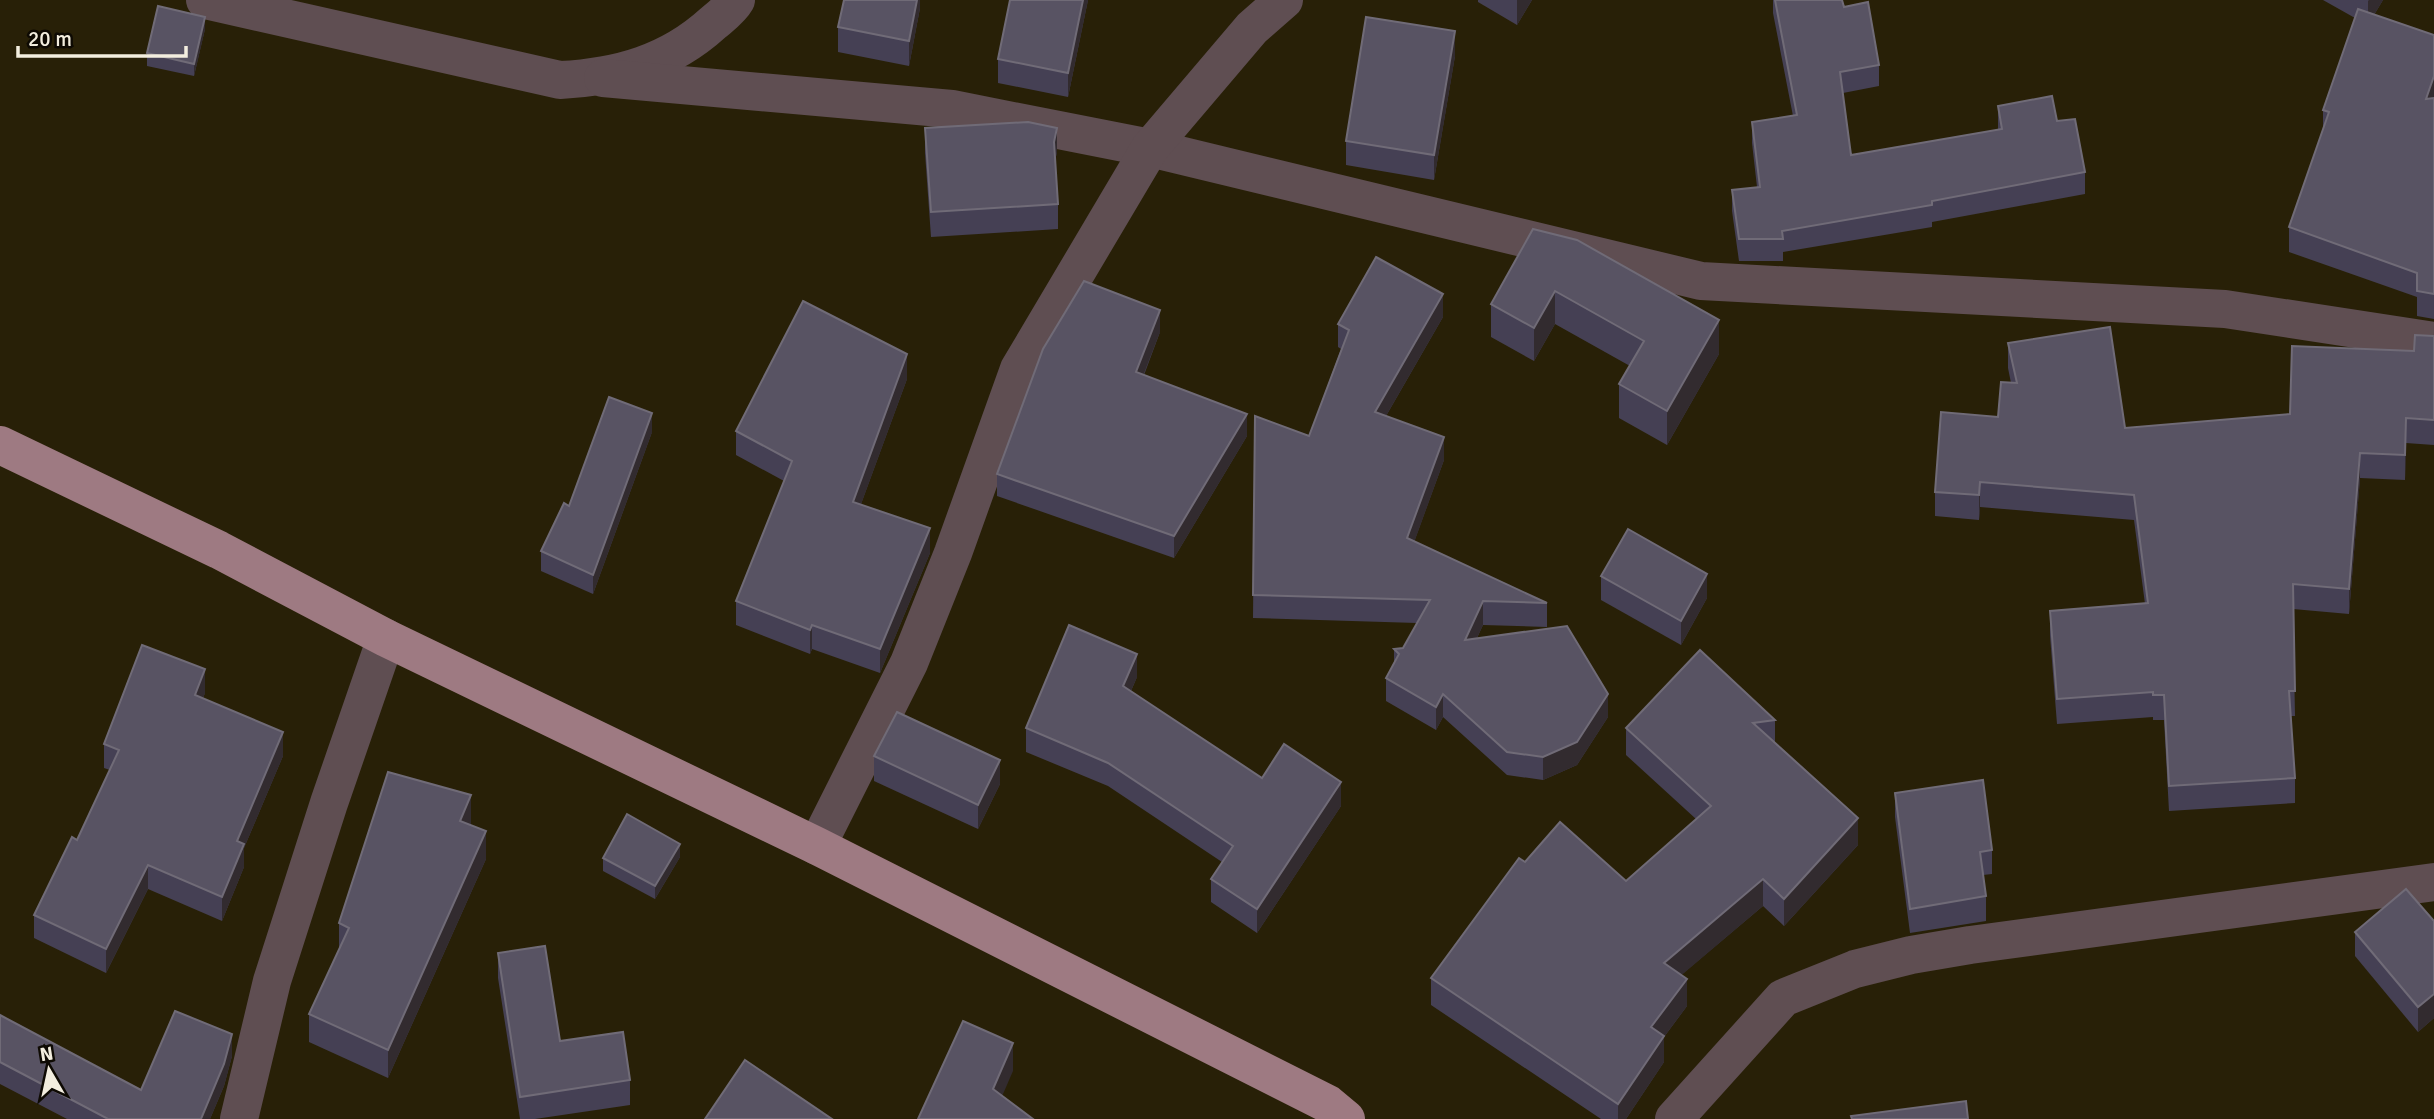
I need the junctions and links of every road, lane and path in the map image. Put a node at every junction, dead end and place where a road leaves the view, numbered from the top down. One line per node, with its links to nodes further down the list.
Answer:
1 (205, 0): 4 (street)
2 (736, 0): 4 (street)
3 (1284, 0): 5 (street)
4 (603, 78): 5 (street)
5 (1150, 148): 6 (street); 9 (street)
6 (2434, 341)
7 (0, 445): 8 (main road)
8 (386, 638): 9 (main road); 11 (street)
9 (817, 846): 12 (main road)
10 (2434, 882): 13 (street)
11 (239, 1119)
12 (1346, 1119)
13 (1674, 1119)

